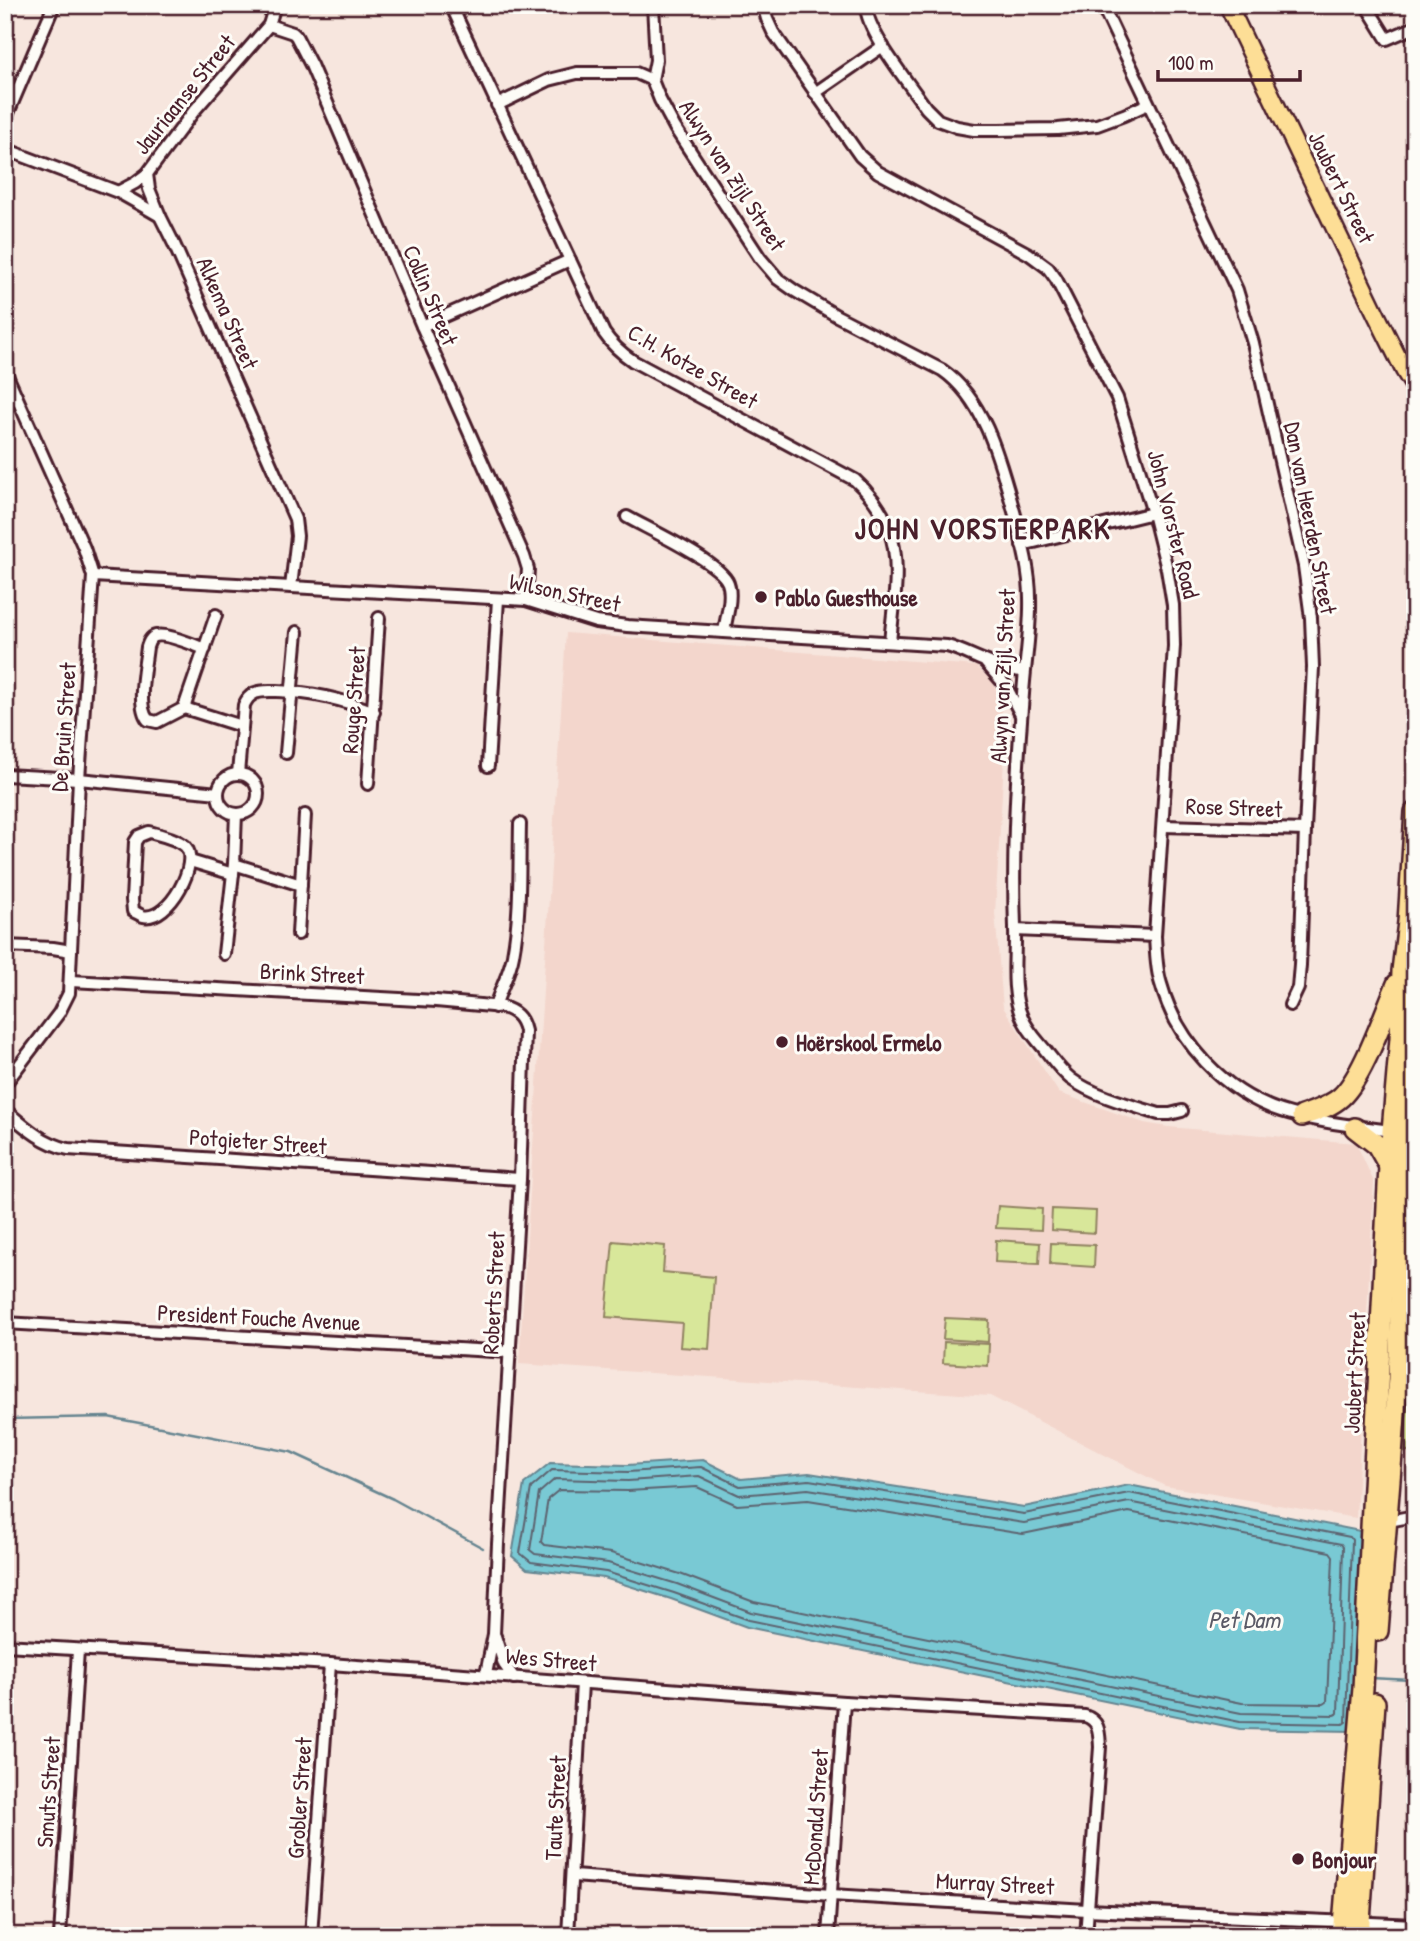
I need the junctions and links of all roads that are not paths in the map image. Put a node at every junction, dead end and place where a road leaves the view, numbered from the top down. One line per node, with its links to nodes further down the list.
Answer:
1 (54, 5): 17 (street)
2 (275, 5): 10 (street, Jauriaanse Street)
3 (452, 5): 16 (street, C.H. Kotze Street)
4 (653, 5): 13 (street)
5 (764, 5): 14 (street, John Vorster Road)
6 (866, 5): 12 (street)
7 (1102, 5): 15 (street, Dan van Heerden Street)
8 (1228, 5): 25 (main road, Joubert Street)
9 (1366, 5): 11 (street)
10 (268, 25): 19 (street, Jauriaanse Street); 23 (street, Collin Street)
11 (1415, 27)
12 (883, 46): 14 (street); 15 (street)
13 (653, 80): 16 (street); 28 (street, Alwyn van Zijl Street)
14 (815, 93): 26 (street, John Vorster Road)
15 (1148, 104): 58 (street, Dan van Heerden Street)
16 (497, 105): 22 (street, C.H. Kotze Street)
17 (5, 120)
18 (5, 149): 20 (street)
19 (147, 173): 20 (street, Jauriaanse Street); 21 (street, Jauriaanse Street)
20 (118, 192): 21 (street)
21 (160, 216): 30 (street, Alkema Street)
22 (570, 260): 23 (street); 37 (street, C.H. Kotze Street)
23 (422, 326): 32 (street, Collin Street)
24 (5, 371): 29 (street, De Bruin Street)
25 (1415, 388)
26 (1153, 513): 28 (street); 57 (street, John Vorster Road)
27 (627, 517): 36 (street)
28 (1022, 545): 40 (street, Alwyn van Zijl Street)
29 (93, 576): 30 (street, Wilson Street); 50 (street, De Bruin Street)
30 (291, 587): 31 (street, Wilson Street)
31 (498, 598): 32 (street, Wilson Street); 47 (street)
32 (526, 600): 36 (street, Wilson Street)
33 (216, 615): 38 (street)
34 (379, 618): 43 (street, Rouge Street)
35 (297, 632): 41 (street)
36 (724, 632): 37 (street, Wilson Street)
37 (890, 642): 39 (street, Wilson Street)
38 (205, 649): 42 (street); 42 (street)
39 (985, 662): 40 (street, Wilson Street); 44 (street)
40 (1024, 672): 44 (street, Alwyn van Zijl Street)
41 (292, 691): 43 (street); 45 (street); 46 (street)
42 (184, 708): 45 (street)
43 (374, 712): 51 (street, Rouge Street)
44 (1021, 715): 62 (street, Alwyn van Zijl Street)
45 (241, 726): 48 (street)
46 (286, 753)
47 (488, 766)
48 (238, 774): 52 (street); 54 (street)
49 (5, 775): 50 (street)
50 (79, 779): 52 (street); 66 (street, De Bruin Street)
51 (368, 784)
52 (218, 793): 54 (street)
53 (1415, 812): 68 (highway, Joubert Street)
54 (236, 814): 60 (street)
55 (305, 815): 61 (street)
56 (520, 824): 71 (street)
57 (1163, 826): 58 (street, Rose Street); 64 (street, John Vorster Road)
58 (1305, 830): 70 (street, Dan van Heerden Street)
59 (190, 861): 59 (street); 60 (street)
60 (233, 869): 61 (street); 67 (street)
61 (301, 884): 63 (street)
62 (1015, 930): 64 (street); 78 (street, Alwyn van Zijl Street)
63 (298, 934)
64 (1155, 936): 79 (street, John Vorster Road)
65 (5, 946): 66 (street)
66 (71, 951): 69 (street, De Bruin Street)
67 (225, 954)
68 (1402, 971): 72 (highway, Joubert Street); 75 (highway)
69 (71, 981): 71 (street, Brink Street); 76 (street, De Bruin Street)
70 (1290, 1006)
71 (495, 1007): 73 (street, Brink Street)
72 (1399, 1038): 75 (highway); 81 (highway, Joubert Street)
73 (524, 1044): 83 (street, Roberts Street)
74 (1415, 1056): 81 (highway, Joubert Street)
75 (1363, 1063): 79 (highway)
76 (5, 1084)
77 (5, 1110): 83 (street, Potgieter Street)
78 (1182, 1111)
79 (1302, 1116): 80 (street, John Vorster Road)
80 (1355, 1128): 81 (street, John Vorster Road); 82 (highway)
81 (1399, 1133): 82 (highway, Joubert Street); 87 (highway, Joubert Street)
82 (1389, 1166): 87 (highway, Joubert Street)
83 (520, 1179): 85 (street, Roberts Street)
84 (5, 1323): 85 (street, President Fouche Avenue)
85 (510, 1352): 88 (street, Roberts Street)
86 (1415, 1516): 87 (street)
87 (1379, 1522): 100 (highway, Joubert Street)
88 (494, 1634): 92 (street, Roberts Street); 93 (street)
89 (5, 1645): 90 (street, Wes Street)
90 (78, 1650): 91 (street, Wes Street); 101 (street, Smuts Street)
91 (330, 1664): 92 (street, Wes Street); 102 (street, Grobler Street)
92 (486, 1674): 93 (street, Wes Street)
93 (514, 1678): 94 (street, Wes Street)
94 (582, 1683): 95 (street, Wes Street); 96 (street, Taute Street)
95 (844, 1702): 97 (street, McDonald Street); 98 (street, Wes Street)
96 (573, 1876): 97 (street, Murray Street); 103 (street, Taute Street)
97 (831, 1895): 98 (street, Murray Street); 104 (street, McDonald Street)
98 (1087, 1910): 100 (street, Murray Street); 105 (street)
99 (1415, 1925): 100 (street, Murray Street)
100 (1351, 1929)
101 (60, 1936)
102 (311, 1936)
103 (568, 1936)
104 (828, 1936)
105 (1086, 1936)

